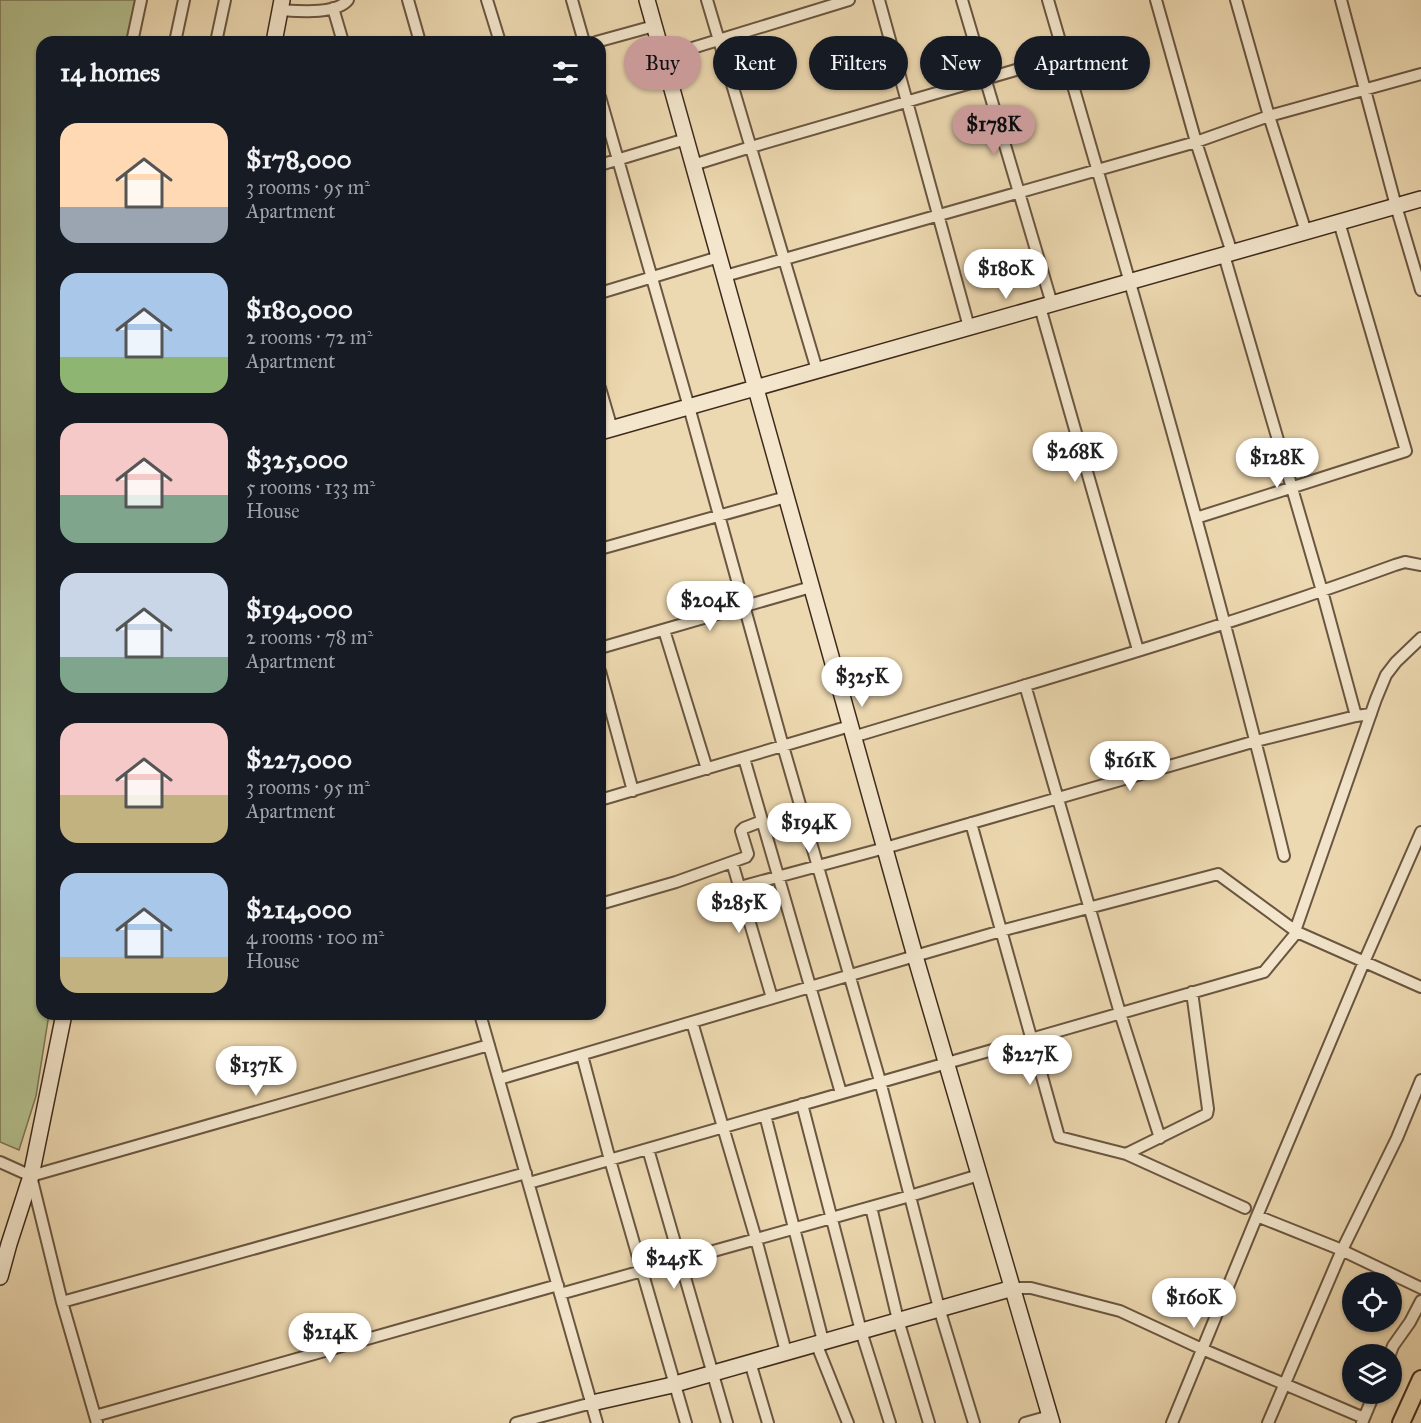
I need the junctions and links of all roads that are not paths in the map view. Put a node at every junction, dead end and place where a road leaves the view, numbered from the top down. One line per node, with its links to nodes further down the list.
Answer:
1 (141, 0): 20 (street)
2 (184, 0): 21 (street)
3 (225, 0): 22 (street)
4 (348, 0): 18 (street)
5 (408, 0): 25 (street)
6 (488, 0): 26 (street)
7 (572, 0): 27 (street)
8 (646, 0): 19 (street)
9 (707, 0): 29 (street)
10 (849, 0): 30 (street)
11 (879, 0): 41 (street)
12 (962, 0): 31 (street)
13 (1048, 0): 32 (street)
14 (1156, 0): 45 (street)
15 (1236, 0): 42 (street)
16 (1341, 0): 35 (street)
17 (281, 5): 18 (street); 23 (street)
18 (333, 8): 24 (street)
19 (654, 26): 28 (street); 33 (street)
20 (133, 36)
21 (176, 36)
22 (217, 36)
23 (275, 36)
24 (341, 36)
25 (418, 36)
26 (498, 36)
27 (582, 36)
28 (657, 36)
29 (717, 36)
30 (731, 36)
31 (972, 36)
32 (1058, 36)
33 (606, 39)
34 (1421, 74): 35 (street)
35 (1365, 89): 42 (street); 53 (street)
36 (672, 90): 44 (street)
37 (733, 90): 46 (street)
38 (948, 90): 41 (street)
39 (988, 90): 51 (street)
40 (1074, 90): 50 (street)
41 (907, 102): 46 (street); 54 (street)
42 (1269, 116): 45 (street); 56 (street)
43 (606, 118): 47 (street)
44 (686, 139): 47 (street); 49 (street)
45 (1196, 141): 50 (street); 57 (street)
46 (750, 147): 49 (street); 59 (street)
47 (618, 160): 48 (street); 61 (street)
48 (606, 163)
49 (693, 165): 58 (street)
50 (1097, 170): 51 (street); 62 (street)
51 (1020, 192): 54 (street); 65 (street)
52 (1421, 199): 53 (street)
53 (1396, 206): 55 (street); 63 (street)
54 (939, 215): 59 (street); 66 (street)
55 (1339, 222): 56 (street); 71 (street)
56 (1305, 232): 57 (street)
57 (1228, 254): 62 (street); 71 (street)
58 (719, 257): 60 (street); 61 (street)
59 (784, 260): 60 (street); 67 (street)
60 (725, 276): 68 (street)
61 (652, 277): 64 (street); 69 (street)
62 (1130, 282): 65 (street); 74 (street)
63 (1421, 290)
64 (606, 291)
65 (1046, 306): 66 (street); 84 (street)
66 (969, 327): 67 (street)
67 (817, 370): 68 (street)
68 (756, 388): 69 (street); 72 (street)
69 (689, 407): 70 (street); 73 (street)
70 (606, 430)
71 (1291, 487): 74 (street); 78 (street)
72 (786, 497): 73 (street); 77 (street)
73 (719, 516): 75 (street); 79 (street)
74 (1196, 518): 80 (street)
75 (606, 547)
76 (1421, 565): 78 (street)
77 (812, 587): 79 (street); 89 (street)
78 (1322, 591): 80 (street); 88 (street)
79 (745, 607): 81 (street); 91 (street)
80 (1224, 624): 84 (street); 90 (street)
81 (664, 630): 83 (street); 93 (street)
82 (1421, 638): 87 (street)
83 (606, 646)
84 (1138, 650): 85 (street)
85 (1025, 685): 89 (street); 96 (street)
86 (606, 693): 94 (street)
87 (1371, 714): 88 (street); 108 (street)
88 (1356, 716): 90 (street)
89 (852, 732): 91 (street); 100 (street)
90 (1256, 741): 96 (street); 101 (street)
91 (783, 746): 92 (street); 103 (street)
92 (744, 758): 93 (street); 97 (street)
93 (707, 769): 94 (street)
94 (633, 791): 95 (street)
95 (606, 798)
96 (1059, 798): 98 (street); 107 (street)
97 (762, 821): 102 (street); 104 (street)
98 (971, 823): 100 (street); 109 (street)
99 (1421, 832): 111 (street)
100 (885, 848): 103 (street); 110 (street)
101 (1284, 856)
102 (732, 862): 105 (street); 106 (street)
103 (818, 867): 104 (street); 112 (street)
104 (778, 878): 105 (street); 113 (street)
105 (740, 887): 116 (street)
106 (606, 902)
107 (1090, 908): 108 (street); 109 (street); 117 (street)
108 (1296, 931): 111 (street); 115 (street)
109 (1001, 932): 110 (street); 121 (street)
110 (915, 956): 112 (street); 124 (street)
111 (1364, 962): 114 (street); 143 (street)
112 (850, 975): 113 (street); 127 (street)
113 (810, 987): 116 (street); 128 (street)
114 (1421, 987)
115 (1192, 992): 117 (street); 132 (street)
116 (772, 998): 120 (street)
117 (1120, 1013): 121 (street); 132 (street)
118 (63, 1020): 138 (street)
119 (482, 1020): 122 (street)
120 (692, 1022): 123 (street); 131 (street)
121 (1031, 1038): 124 (street); 134 (street)
122 (489, 1045): 125 (street); 138 (street)
123 (582, 1055): 125 (street); 135 (street)
124 (945, 1063): 127 (street); 137 (street)
125 (499, 1079): 139 (street)
126 (1421, 1080): 147 (street)
127 (880, 1081): 128 (street); 140 (street)
128 (841, 1093): 129 (street)
129 (802, 1104): 130 (street); 144 (street)
130 (765, 1115): 131 (street); 145 (street)
131 (724, 1126): 133 (street); 146 (street)
132 (1160, 1138): 134 (street)
133 (648, 1149): 135 (street); 148 (street)
134 (1126, 1154): 142 (street)
135 (610, 1160): 139 (street); 149 (street)
136 (0, 1162): 138 (street)
137 (979, 1175): 140 (street); 151 (street)
138 (31, 1176): 150 (street); 155 (street)
139 (527, 1178): 153 (street); 155 (street)
140 (910, 1196): 141 (street); 156 (street)
141 (871, 1207): 144 (street); 157 (street)
142 (1245, 1208)
143 (1257, 1216): 147 (street); 161 (street)
144 (831, 1218): 145 (street); 158 (street)
145 (795, 1228): 146 (street); 159 (street)
146 (756, 1239): 148 (street); 162 (street)
147 (1342, 1250): 152 (street); 167 (street)
148 (680, 1260): 149 (street); 164 (street)
149 (642, 1271): 153 (street); 166 (street)
150 (0, 1277)
151 (1013, 1288): 156 (street); 161 (street); 170 (street)
152 (1421, 1288)
153 (559, 1290): 168 (street); 171 (street)
154 (1421, 1301): 160 (street)
155 (62, 1302): 171 (street)
156 (939, 1308): 157 (street); 181 (street)
157 (898, 1320): 158 (street); 180 (street)
158 (861, 1330): 159 (street); 179 (street)
159 (820, 1342): 162 (street); 178 (street)
160 (1394, 1344)
161 (1202, 1349): 167 (street); 183 (street)
162 (786, 1352): 163 (street)
163 (750, 1362): 164 (street); 177 (street)
164 (713, 1373): 166 (street); 176 (street)
165 (1421, 1379): 185 (main road)
166 (675, 1384): 168 (street); 175 (street)
167 (1286, 1384): 172 (street); 184 (street)
168 (592, 1403): 173 (street); 174 (street)
169 (1370, 1404): 172 (street)
170 (1051, 1419): 182 (street)
171 (96, 1420)
172 (1363, 1420)
173 (516, 1423)
174 (597, 1423)
175 (686, 1423)
176 (728, 1423)
177 (768, 1423)
178 (848, 1423)
179 (890, 1423)
180 (929, 1423)
181 (974, 1423)
182 (1025, 1423)
183 (1172, 1423)
184 (1268, 1423)
185 (1401, 1423)

